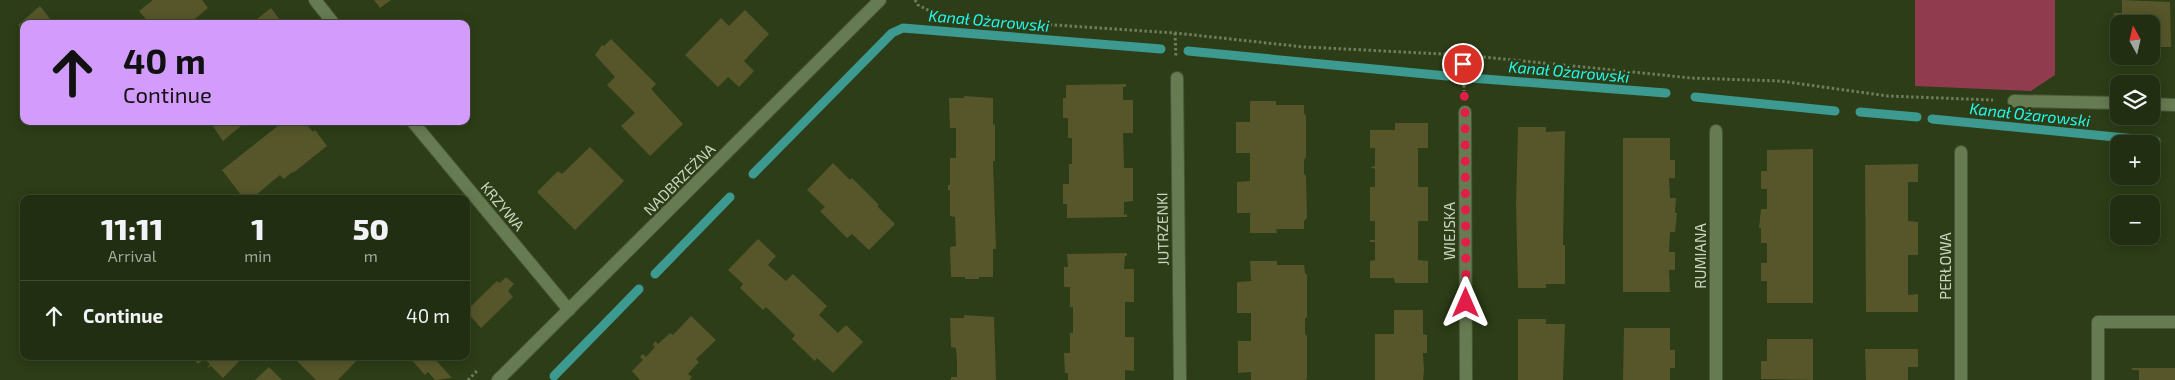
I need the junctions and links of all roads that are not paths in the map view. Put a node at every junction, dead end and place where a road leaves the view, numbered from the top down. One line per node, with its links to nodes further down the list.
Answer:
1 (315, 0): 3 (street)
2 (880, 0): 13 (street, NADBRZEŻNA)
3 (331, 20)
4 (1177, 78): 16 (street, JUTRZENKI)
5 (2014, 101): 6 (street)
6 (2110, 104)
7 (2160, 104): 8 (street)
8 (2175, 105)
9 (1465, 112): 17 (street, WIEJSKA)
10 (415, 125): 13 (street, KRZYWA)
11 (1716, 131): 18 (street, RUMIANA)
12 (1961, 152): 19 (street, PERŁOWA)
13 (569, 310): 15 (street, NADBRZEŻNA)
14 (2175, 322): 20 (street)
15 (498, 380)
16 (1180, 380)
17 (1466, 380)
18 (1716, 380)
19 (1961, 380)
20 (2098, 380)

